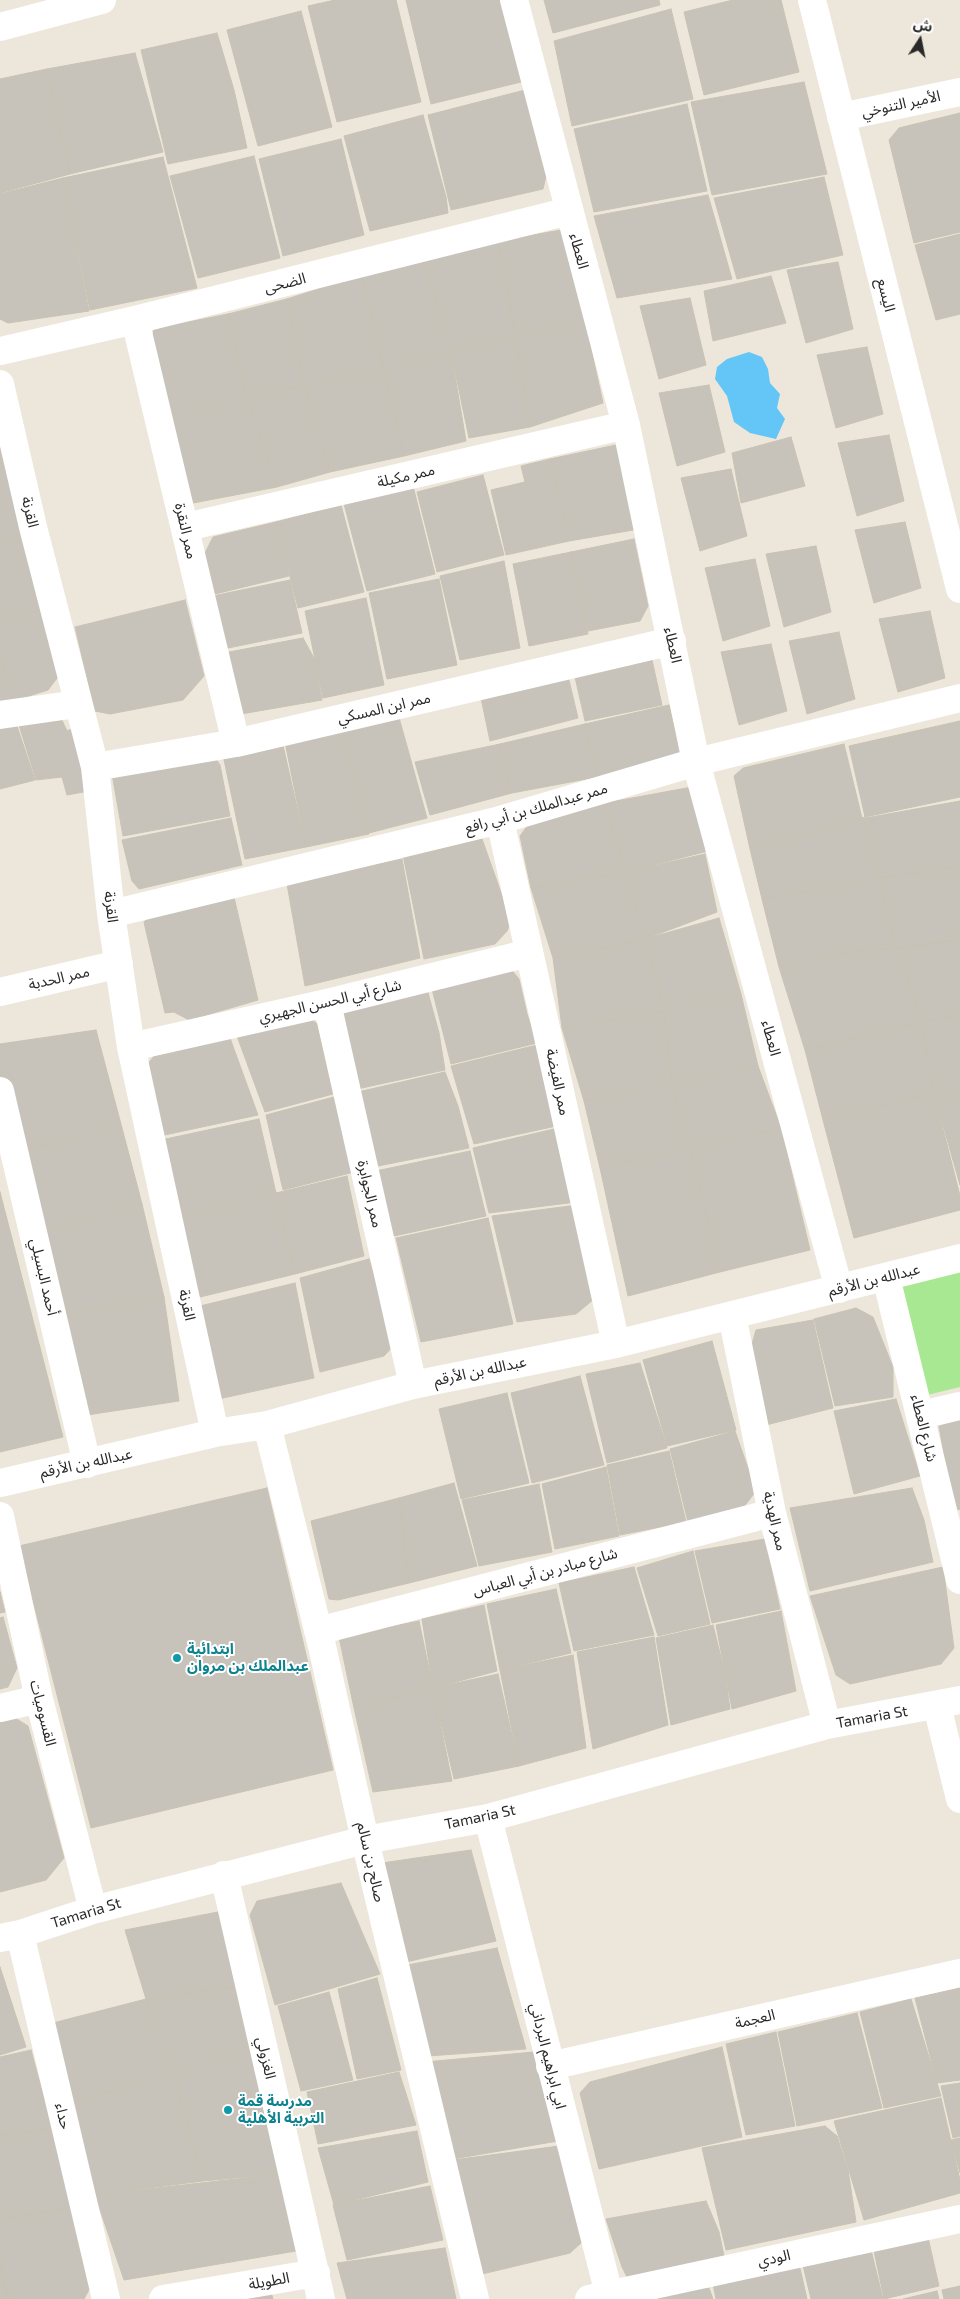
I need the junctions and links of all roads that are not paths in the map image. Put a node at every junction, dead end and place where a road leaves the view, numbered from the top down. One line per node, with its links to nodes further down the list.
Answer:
1 (102, 0): 4 (street)
2 (514, 0): 7 (street, العطاء)
3 (812, 0): 6 (street, اليسع)
4 (0, 27)
5 (960, 92): 6 (street, الأمير التنوخي)
6 (841, 117): 13 (street, اليسع)
7 (569, 211): 8 (street, الضحى); 11 (street, العطاء)
8 (135, 320): 9 (street, الضحى); 12 (street, ممر النقرة)
9 (0, 351)
10 (0, 384): 16 (street, القرنة)
11 (626, 425): 12 (street, ممر مكيلة); 14 (street, العطاء)
12 (186, 527): 18 (street, ممر النقرة)
13 (960, 589)
14 (672, 640): 18 (street, ممر ابن المسكي); 19 (street, العطاء)
15 (960, 698): 19 (street, ممر عبدالملك بن أبي رافع)
16 (77, 704): 17 (street); 20 (street, القرنة)
17 (0, 715)
18 (236, 743): 20 (street, ممر ابن المسكي)
19 (696, 762): 21 (street, ممر عبدالملك بن أبي رافع); 31 (street, العطاء)
20 (95, 767): 22 (street, القرنة)
21 (500, 820): 22 (street, ممر عبدالملك بن أبي رافع); 23 (street, ممر الفيضة)
22 (111, 914): 24 (street, القرنة)
23 (529, 952): 26 (street, شارع أبي الحسن الجهيري); 33 (street, ممر الفيضة)
24 (118, 964): 25 (street, ممر الحدبة); 27 (street, القرنة)
25 (0, 992)
26 (327, 1004): 27 (street, شارع أبي الحسن الجهيري); 34 (street, ممر الجوابرة)
27 (131, 1047): 38 (street, القرنة)
28 (0, 1091): 39 (street, أحمد البسيلي)
29 (960, 1258): 30 (street, عبدالله بن الأرقم)
30 (886, 1277): 31 (street, عبدالله بن الأرقم); 36 (street, شارع العطاء)
31 (839, 1289): 32 (street, عبدالله بن الأرقم)
32 (732, 1315): 33 (street, عبدالله بن الأرقم); 41 (street, ممر الهدية)
33 (616, 1344): 34 (street, عبدالله بن الأرقم)
34 (413, 1385): 37 (street, عبدالله بن الأرقم)
35 (960, 1406): 36 (street)
36 (921, 1415): 43 (street, شارع العطاء)
37 (267, 1425): 38 (street, عبدالله بن الأرقم); 44 (street, صالح بن سالم)
38 (215, 1433): 39 (street, عبدالله بن الأرقم)
39 (87, 1464): 40 (street, عبدالله بن الأرقم)
40 (0, 1483)
41 (772, 1513): 44 (street, شارع مبادر بن أبي العباس); 48 (street, ممر الهدية)
42 (0, 1516): 45 (street, القسوميات)
43 (960, 1580)
44 (318, 1631): 51 (street, صالح بن سالم)
45 (39, 1699): 47 (street); 53 (street, القسوميات)
46 (949, 1703): 48 (street, Tamaria St); 49 (street)
47 (0, 1708)
48 (828, 1725): 50 (street, Tamaria St)
49 (960, 1799)
50 (488, 1818): 51 (street, Tamaria St); 56 (street, ابي ابراهيم البرداني)
51 (365, 1840): 52 (street, Tamaria St); 63 (street, صالح بن سالم)
52 (224, 1875): 53 (street, Tamaria St); 58 (street, الغزولي)
53 (93, 1910): 54 (street, Tamaria St)
54 (10, 1936): 60 (street, حداء)
55 (960, 1973): 56 (street, العجمة)
56 (550, 2066): 59 (street, ابي ابراهيم البرداني)
57 (960, 2218): 59 (street, الودي)
58 (316, 2273): 61 (street, الطويلة); 62 (street, الغزولي)
59 (599, 2296)
60 (106, 2299)
61 (163, 2299)
62 (321, 2299)
63 (475, 2299)

